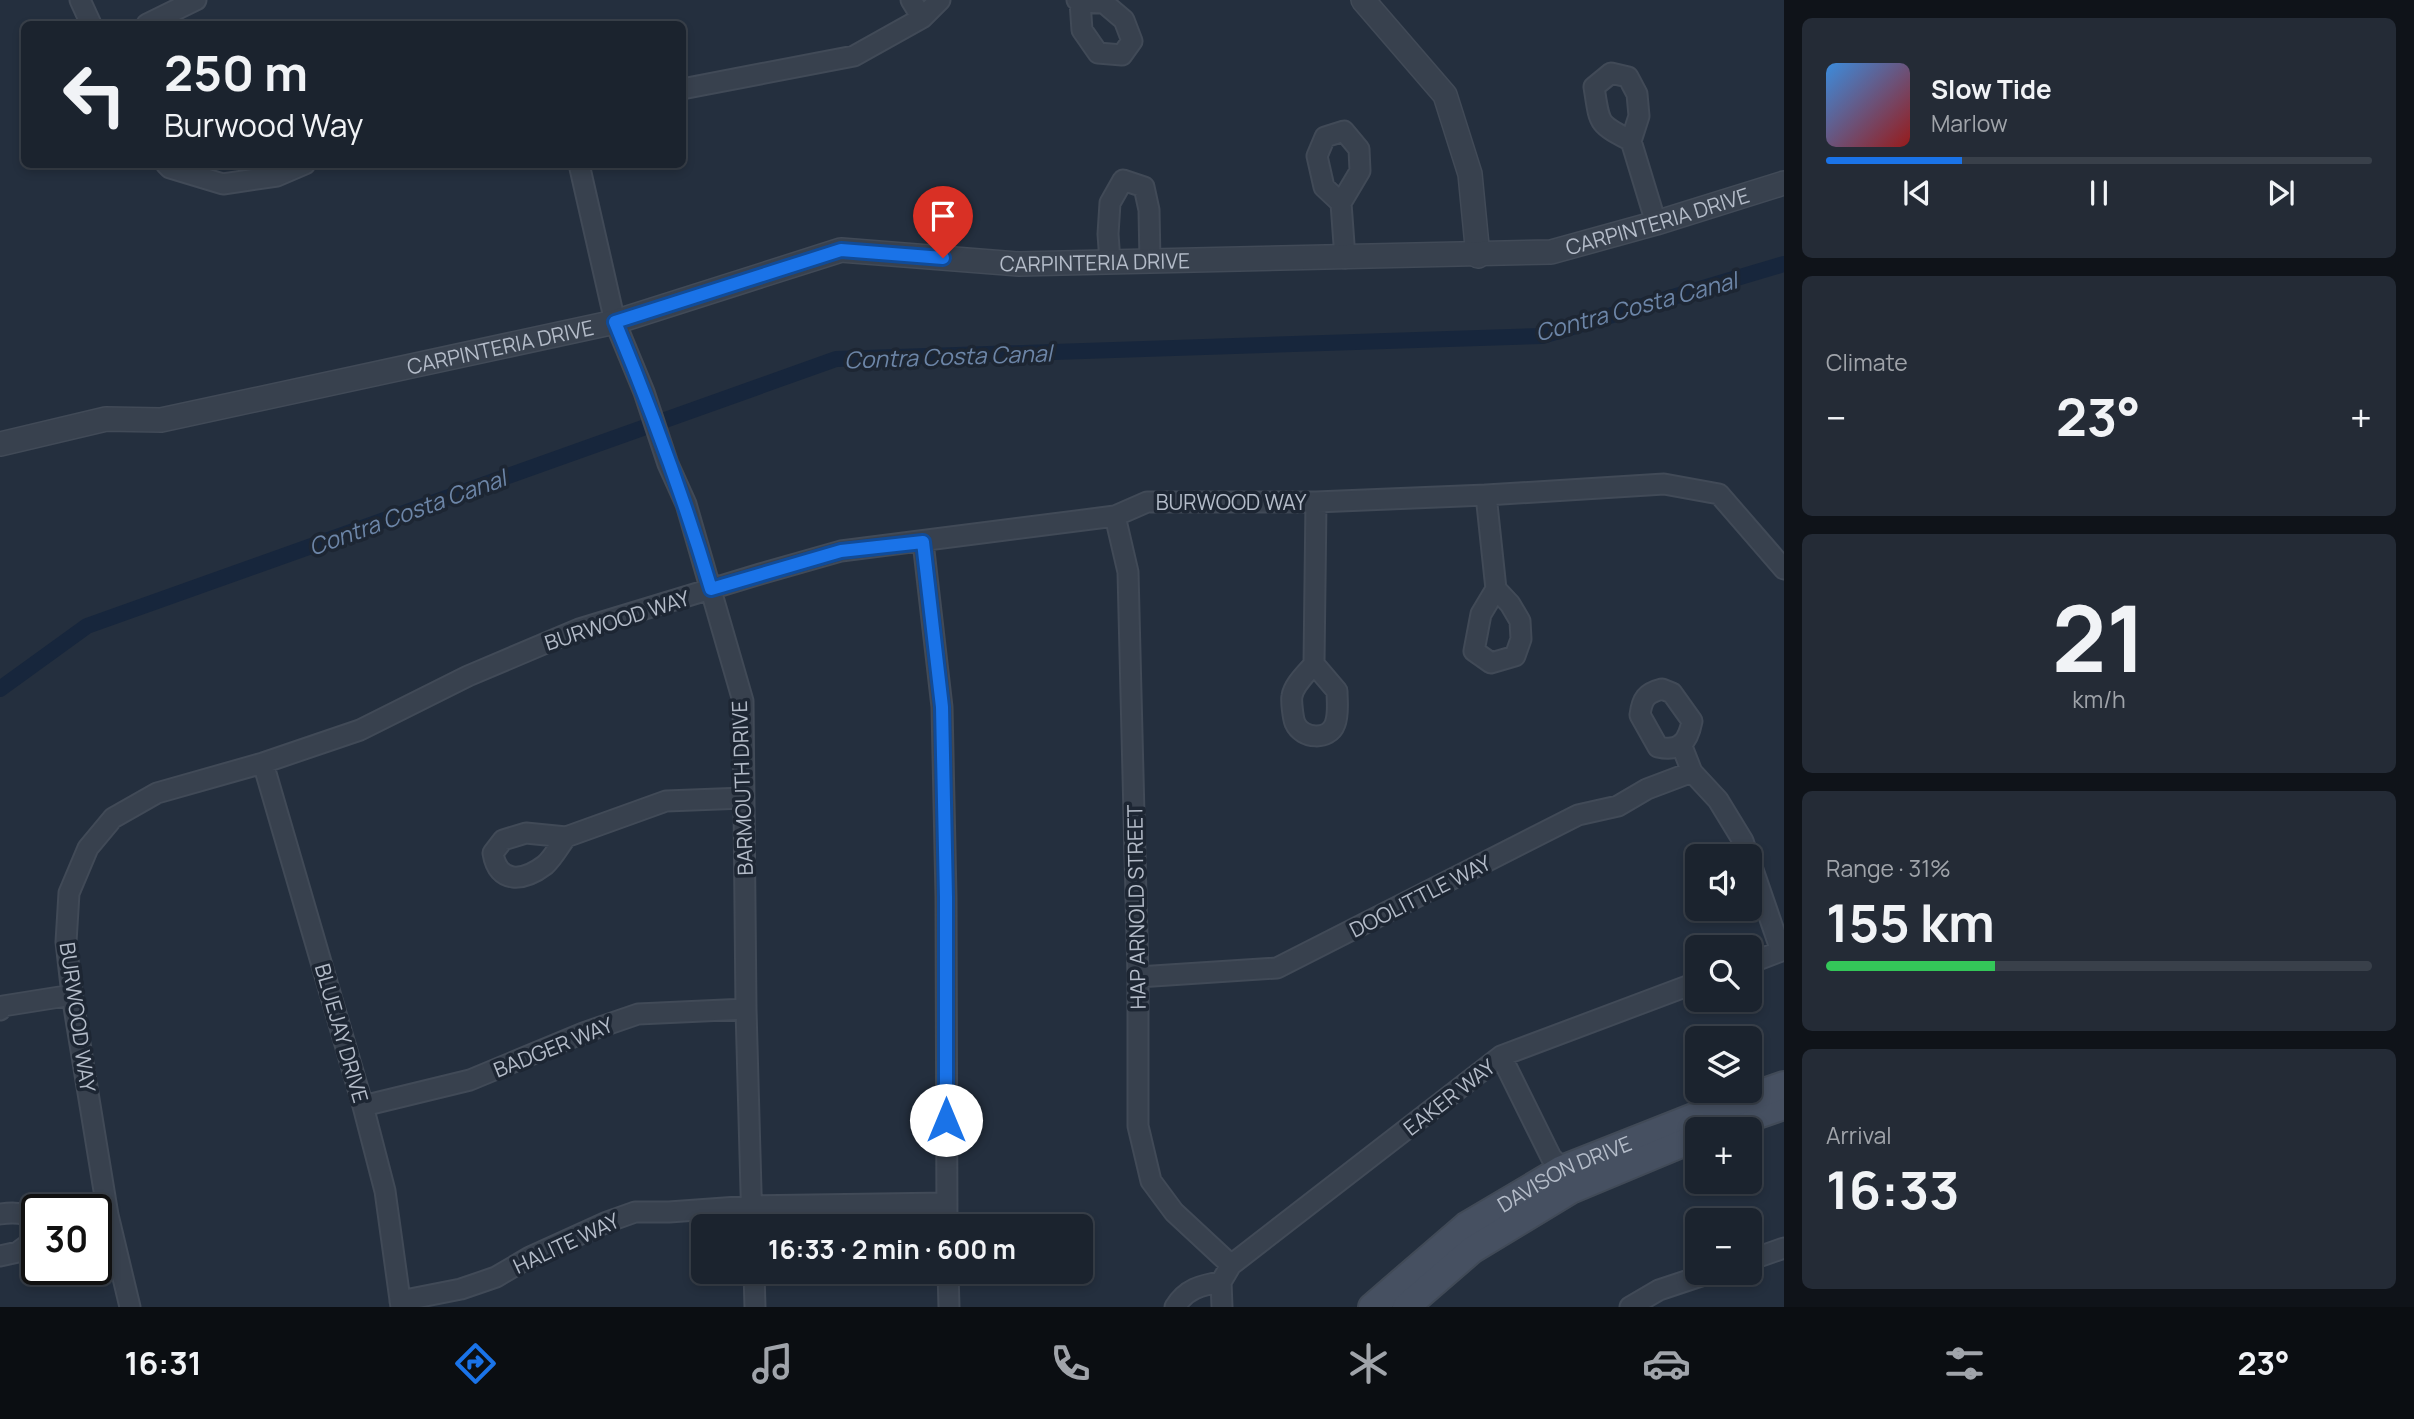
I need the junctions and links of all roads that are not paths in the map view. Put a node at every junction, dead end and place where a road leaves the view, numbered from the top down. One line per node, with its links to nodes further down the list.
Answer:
1 (80, 0): 7 (street)
2 (196, 0): 8 (street)
3 (911, 0): 6 (street)
4 (940, 0): 6 (street)
5 (1363, 0): 17 (street)
6 (922, 18): 9 (street)
7 (90, 21)
8 (153, 21)
9 (686, 88)
10 (1631, 141): 16 (street)
11 (170, 168): 12 (street)
12 (296, 168)
13 (580, 168): 21 (street, BARMOUTH DRIVE)
14 (1784, 183): 16 (street, CARPINTERIA DRIVE)
15 (1341, 203): 18 (street)
16 (1656, 223): 17 (street, CARPINTERIA DRIVE)
17 (1478, 256): 18 (street, CARPINTERIA DRIVE)
18 (1345, 258): 19 (street, CARPINTERIA DRIVE)
19 (1150, 261): 20 (street, CARPINTERIA DRIVE); 20 (street)
20 (1110, 262): 21 (street, CARPINTERIA DRIVE)
21 (615, 322): 22 (street, CARPINTERIA DRIVE); 28 (street, BARMOUTH DRIVE)
22 (0, 444)
23 (1486, 495): 24 (street, BURWOOD WAY); 27 (street, BURWOOD WAY); 29 (street)
24 (1316, 502): 25 (street, BURWOOD WAY); 30 (street)
25 (1115, 516): 26 (street, BURWOOD WAY); 40 (street, HAP ARNOLD STREET)
26 (923, 542): 28 (street, BURWOOD WAY); 53 (street)
27 (1784, 569)
28 (711, 589): 32 (street, BURWOOD WAY); 34 (street, BARMOUTH DRIVE)
29 (1496, 589)
30 (1314, 664)
31 (1681, 744): 33 (street)
32 (263, 763): 42 (street, BURWOOD WAY); 47 (street, BLUEJAY DRIVE)
33 (1692, 772): 36 (street); 40 (street, DOOLITTLE WAY)
34 (744, 798): 35 (street); 44 (street, BARMOUTH DRIVE)
35 (566, 837)
36 (1744, 844)
37 (1762, 894): 38 (street)
38 (1783, 951): 39 (street)
39 (1762, 959)
40 (1138, 977): 64 (street, HAP ARNOLD STREET)
41 (1685, 987): 45 (street, EAKER WAY)
42 (72, 995): 43 (street); 52 (street, BURWOOD WAY)
43 (1, 1007)
44 (746, 1009): 47 (street, BADGER WAY); 54 (street, BARMOUTH DRIVE)
45 (1501, 1056): 51 (street); 64 (street, EAKER WAY)
46 (1784, 1085): 51 (main road, DAVISON DRIVE)
47 (363, 1106): 69 (street, BLUEJAY DRIVE)
48 (1784, 1106): 49 (main road)
49 (1752, 1117)
50 (1685, 1141): 51 (main road, DAVISON DRIVE)
51 (1567, 1180): 75 (main road, DAVISON DRIVE); 76 (main road, DAVISON DRIVE)
52 (99, 1194)
53 (946, 1203): 54 (street, HALITE WAY); 58 (street)
54 (752, 1206): 57 (street, BARMOUTH DRIVE); 69 (street, HALITE WAY)
55 (0, 1214): 56 (street)
56 (21, 1214)
57 (752, 1214)
58 (946, 1214)
59 (1784, 1248): 63 (street)
60 (112, 1249): 70 (street, BURWOOD WAY)
61 (21, 1250): 62 (street)
62 (0, 1256)
63 (1762, 1256)
64 (1226, 1274): 73 (street); 74 (street)
65 (754, 1284): 71 (street)
66 (948, 1284): 72 (street)
67 (1689, 1285): 68 (street)
68 (1663, 1299): 77 (street)
69 (401, 1304)
70 (130, 1307)
71 (755, 1307)
72 (949, 1307)
73 (1175, 1307)
74 (1222, 1307)
75 (1372, 1307)
76 (1406, 1307)
77 (1630, 1307)

